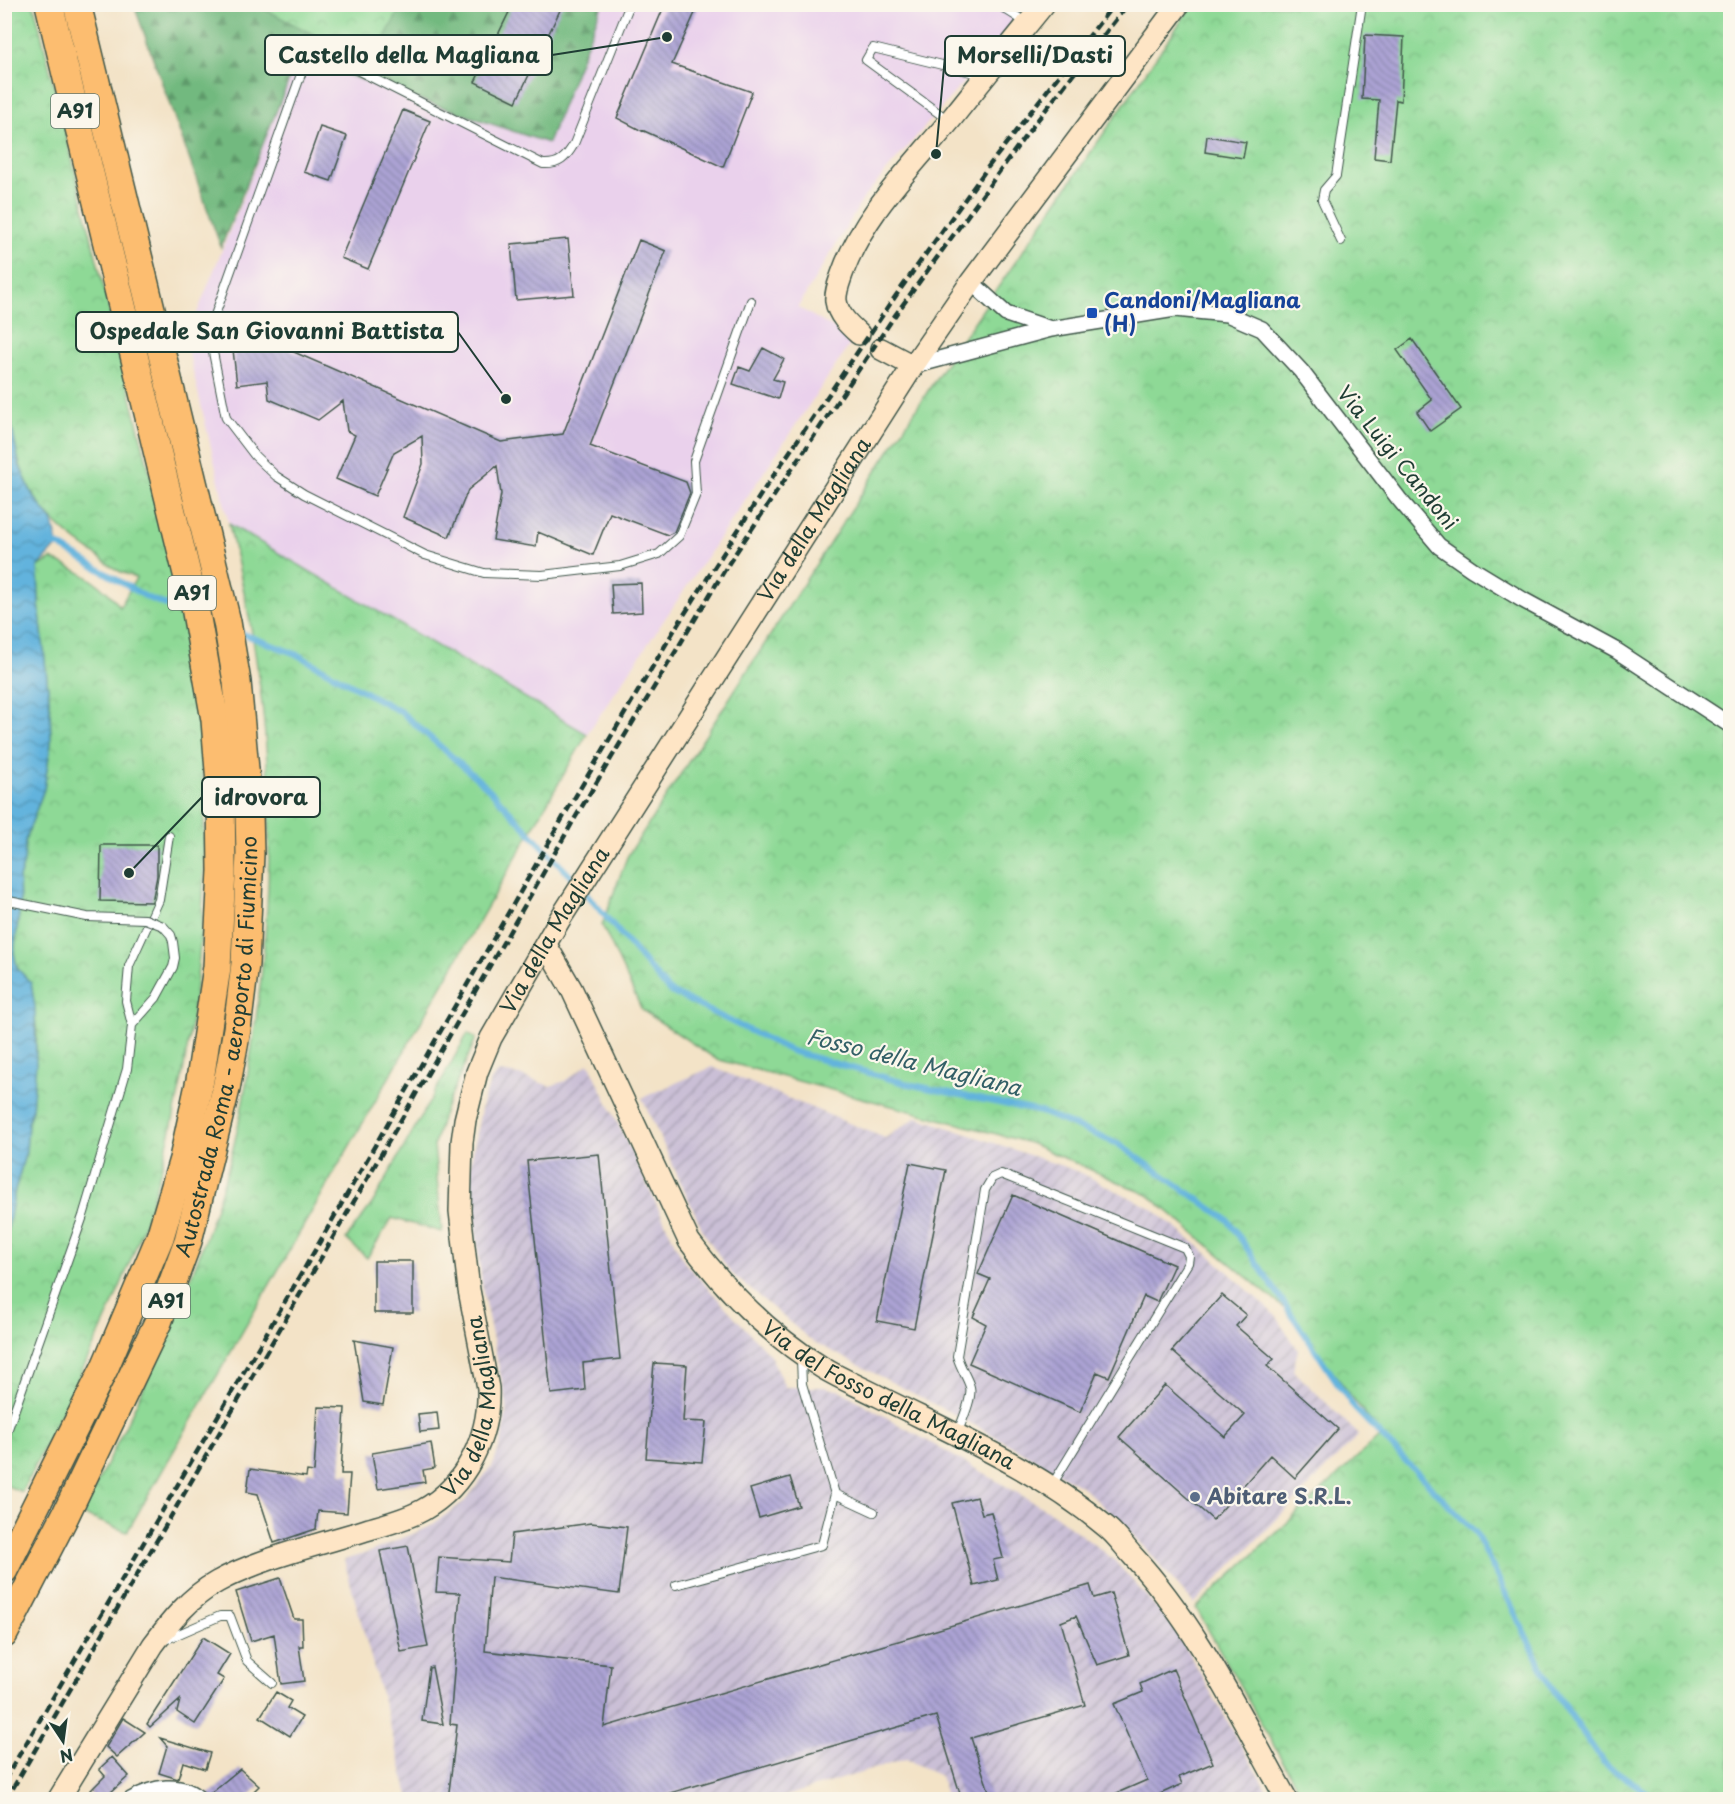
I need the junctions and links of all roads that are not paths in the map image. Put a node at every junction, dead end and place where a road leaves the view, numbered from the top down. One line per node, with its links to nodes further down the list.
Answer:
1 (49, 4): 29 (highway, Autostrada Roma - aeroporto di Fiumicino / A91)
2 (77, 4): 31 (highway, Autostrada Roma - aeroporto di Fiumicino / A91)
3 (630, 4): 13 (lane)
4 (997, 4): 8 (lane)
5 (1044, 4): 8 (main road)
6 (1179, 4): 12 (main road, Via della Magliana)
7 (1362, 4): 11 (lane)
8 (1028, 24): 9 (main road)
9 (986, 76): 10 (main road); 10 (lane)
10 (949, 121): 15 (main road)
11 (1341, 241)
12 (971, 282): 14 (street, Via Luigi Candoni); 17 (main road, Via della Magliana)
13 (751, 301)
14 (1051, 329): 17 (street, Via Luigi Candoni); 18 (street, Via Luigi Candoni)
15 (859, 334)
16 (881, 349): 17 (main road)
17 (913, 366): 21 (main road, Via della Magliana)
18 (1731, 725)
19 (169, 836): 22 (lane)
20 (4, 900): 22 (lane, bridge)
21 (546, 945): 23 (main road, Via del Fosso della Magliana); 32 (main road, Via della Magliana)
22 (132, 1025): 25 (lane)
23 (800, 1351): 24 (main road, Via del Fosso della Magliana); 27 (lane)
24 (956, 1436): 26 (main road, Via del Fosso della Magliana); 26 (lane)
25 (4, 1440)
26 (1050, 1488): 37 (main road, Via del Fosso della Magliana)
27 (835, 1494): 28 (lane); 30 (lane)
28 (874, 1512)
29 (4, 1570)
30 (676, 1585)
31 (4, 1634)
32 (153, 1645): 33 (lane); 34 (main road, Via della Magliana)
33 (272, 1683)
34 (58, 1800)
35 (131, 1800): 36 (street)
36 (200, 1800)
37 (1287, 1800)

